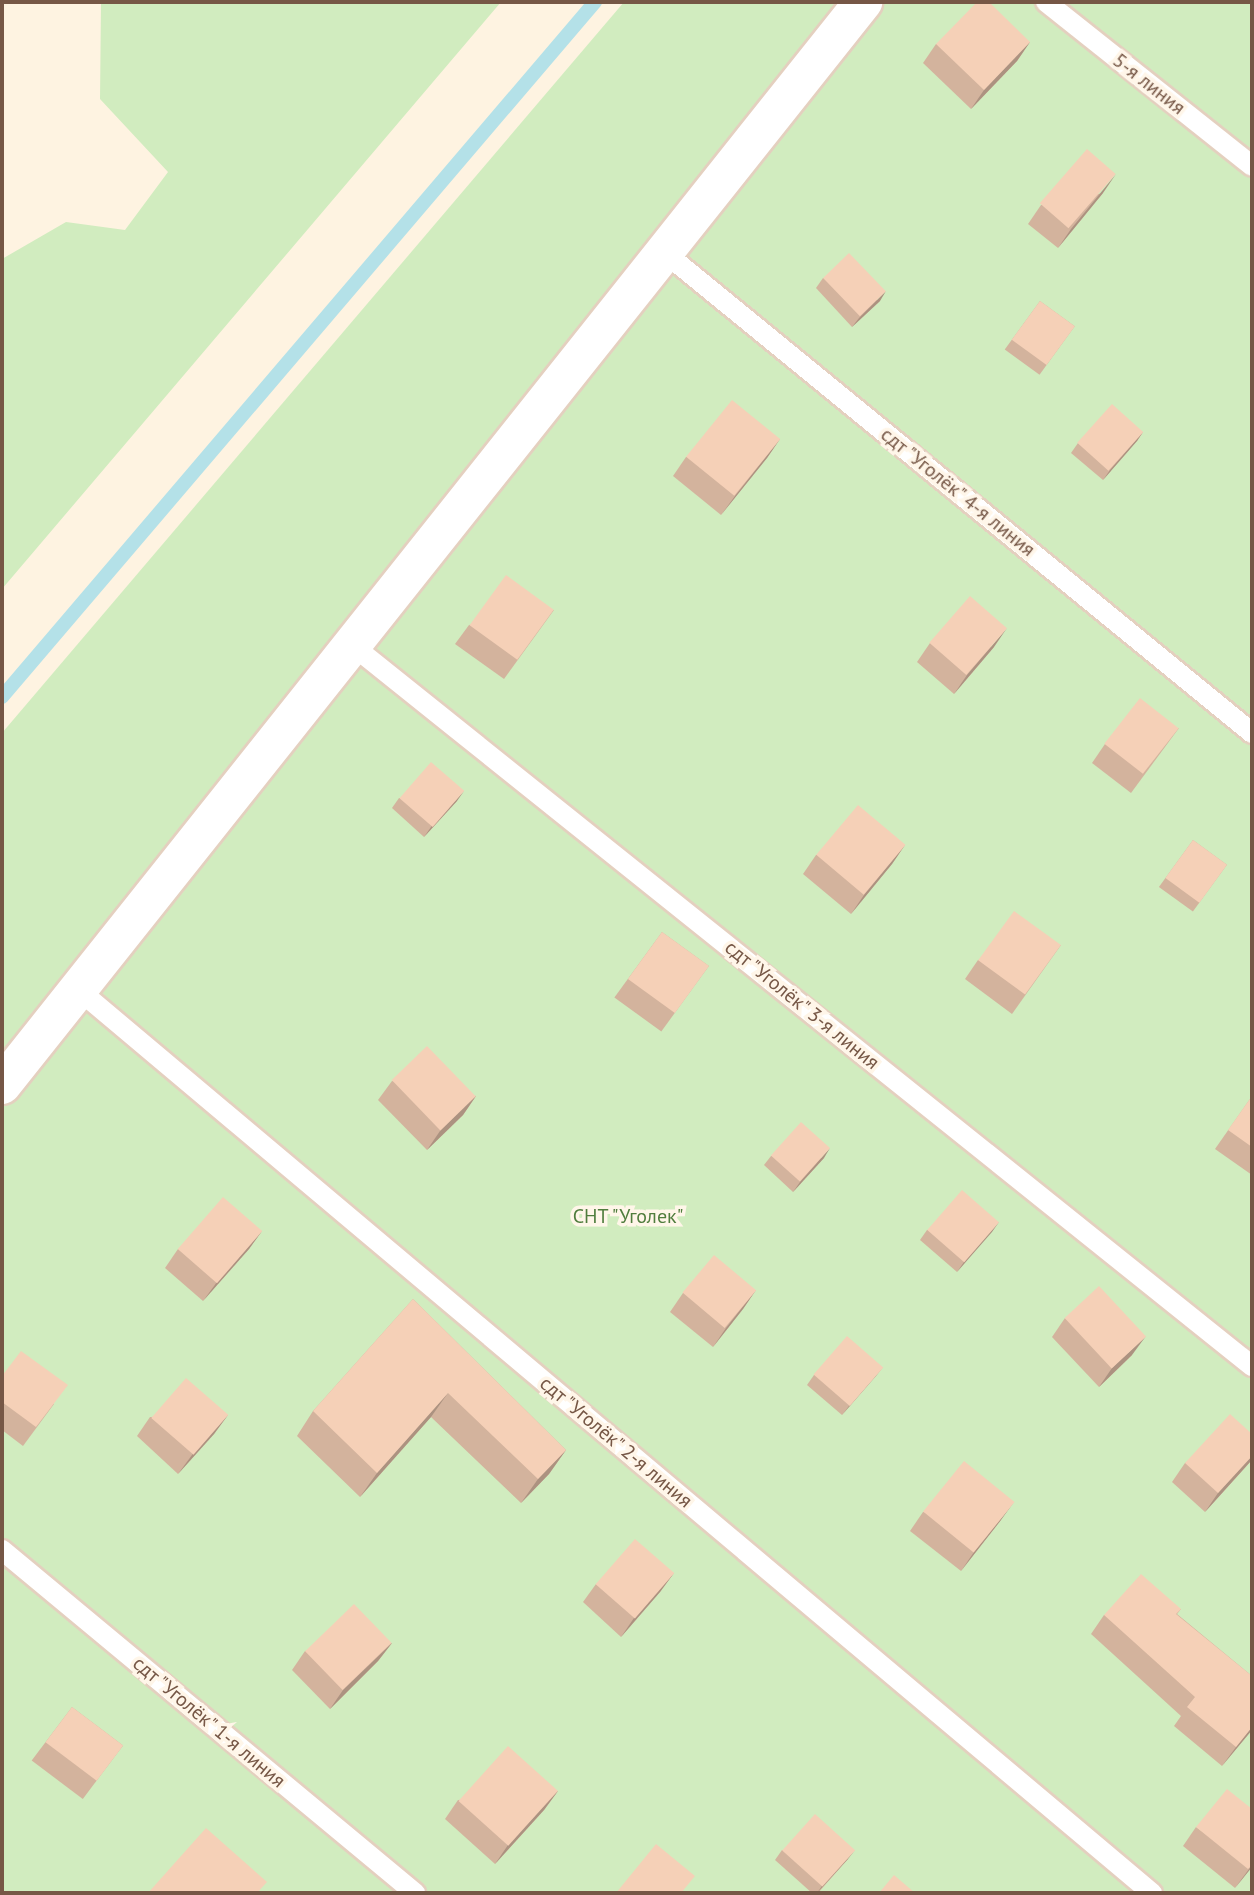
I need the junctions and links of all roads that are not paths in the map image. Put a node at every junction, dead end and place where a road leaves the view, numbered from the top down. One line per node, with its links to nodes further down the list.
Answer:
1 (863, 2): 4 (street)
2 (1046, 2): 3 (lane, 5-я линия)
3 (1252, 166)
4 (664, 252): 5 (street); 6 (lane, сдт "Уголёк" 4-я линия)
5 (352, 645): 7 (street); 9 (lane, сдт "Уголёк" 3-я линия)
6 (1252, 733)
7 (80, 991): 8 (street); 12 (lane, сдт "Уголёк" 2-я линия)
8 (2, 1085)
9 (1252, 1366)
10 (2, 1550): 11 (lane, сдт "Уголёк" 1-я линия)
11 (415, 1893)
12 (1152, 1893)

